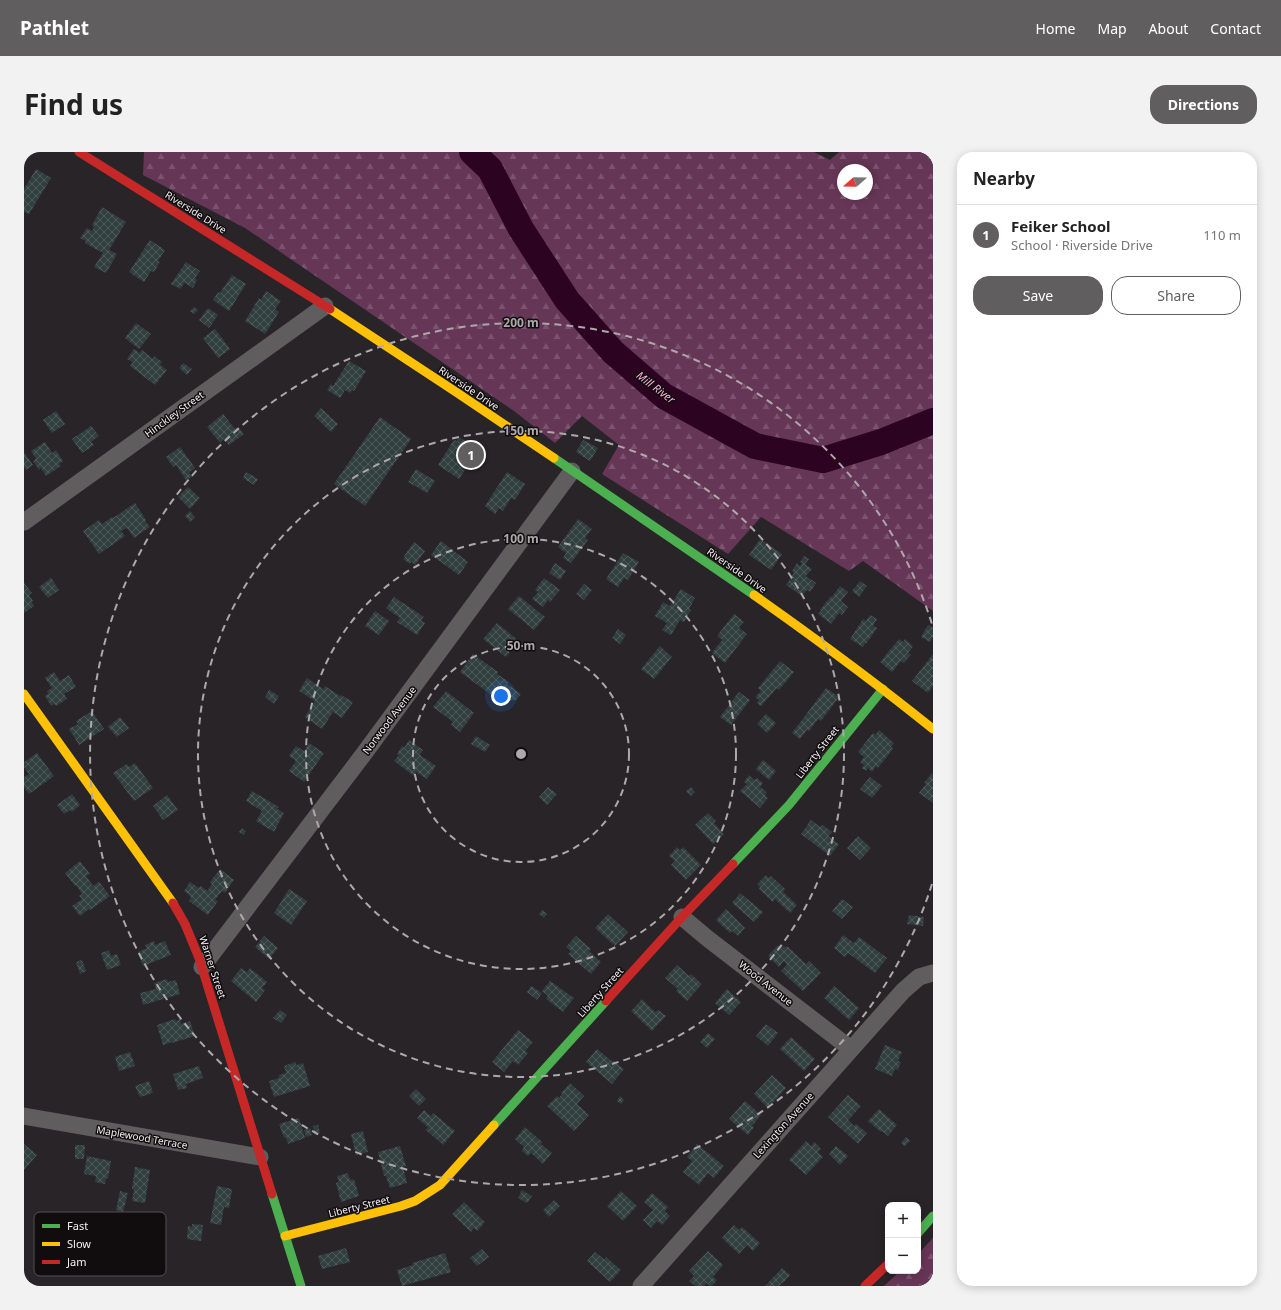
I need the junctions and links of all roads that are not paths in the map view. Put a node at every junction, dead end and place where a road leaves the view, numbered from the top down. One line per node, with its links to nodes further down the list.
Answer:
1 (79, 152): 2 (street, Riverside Drive)
2 (325, 306): 3 (street, Riverside Drive); 4 (street, Hinckley Street)
3 (572, 471): 5 (street, Riverside Drive); 9 (street, Norwood Avenue)
4 (24, 522)
5 (883, 689): 7 (street, Riverside Drive); 8 (street, Liberty Street)
6 (24, 694): 9 (street, Warner Street)
7 (933, 729)
8 (682, 917): 11 (street, Wood Avenue); 16 (street, Liberty Street)
9 (202, 967): 13 (street, Warner Street)
10 (933, 973): 11 (street, Lexington Avenue)
11 (851, 1049): 19 (street, Lexington Avenue)
12 (24, 1116): 13 (street, Maplewood Terrace)
13 (260, 1157): 16 (street, Warner Street)
14 (933, 1216): 15 (street)
15 (921, 1230)
16 (285, 1236): 18 (street, Warner Street)
17 (885, 1267): 20 (street)
18 (301, 1286)
19 (641, 1286)
20 (865, 1286)

